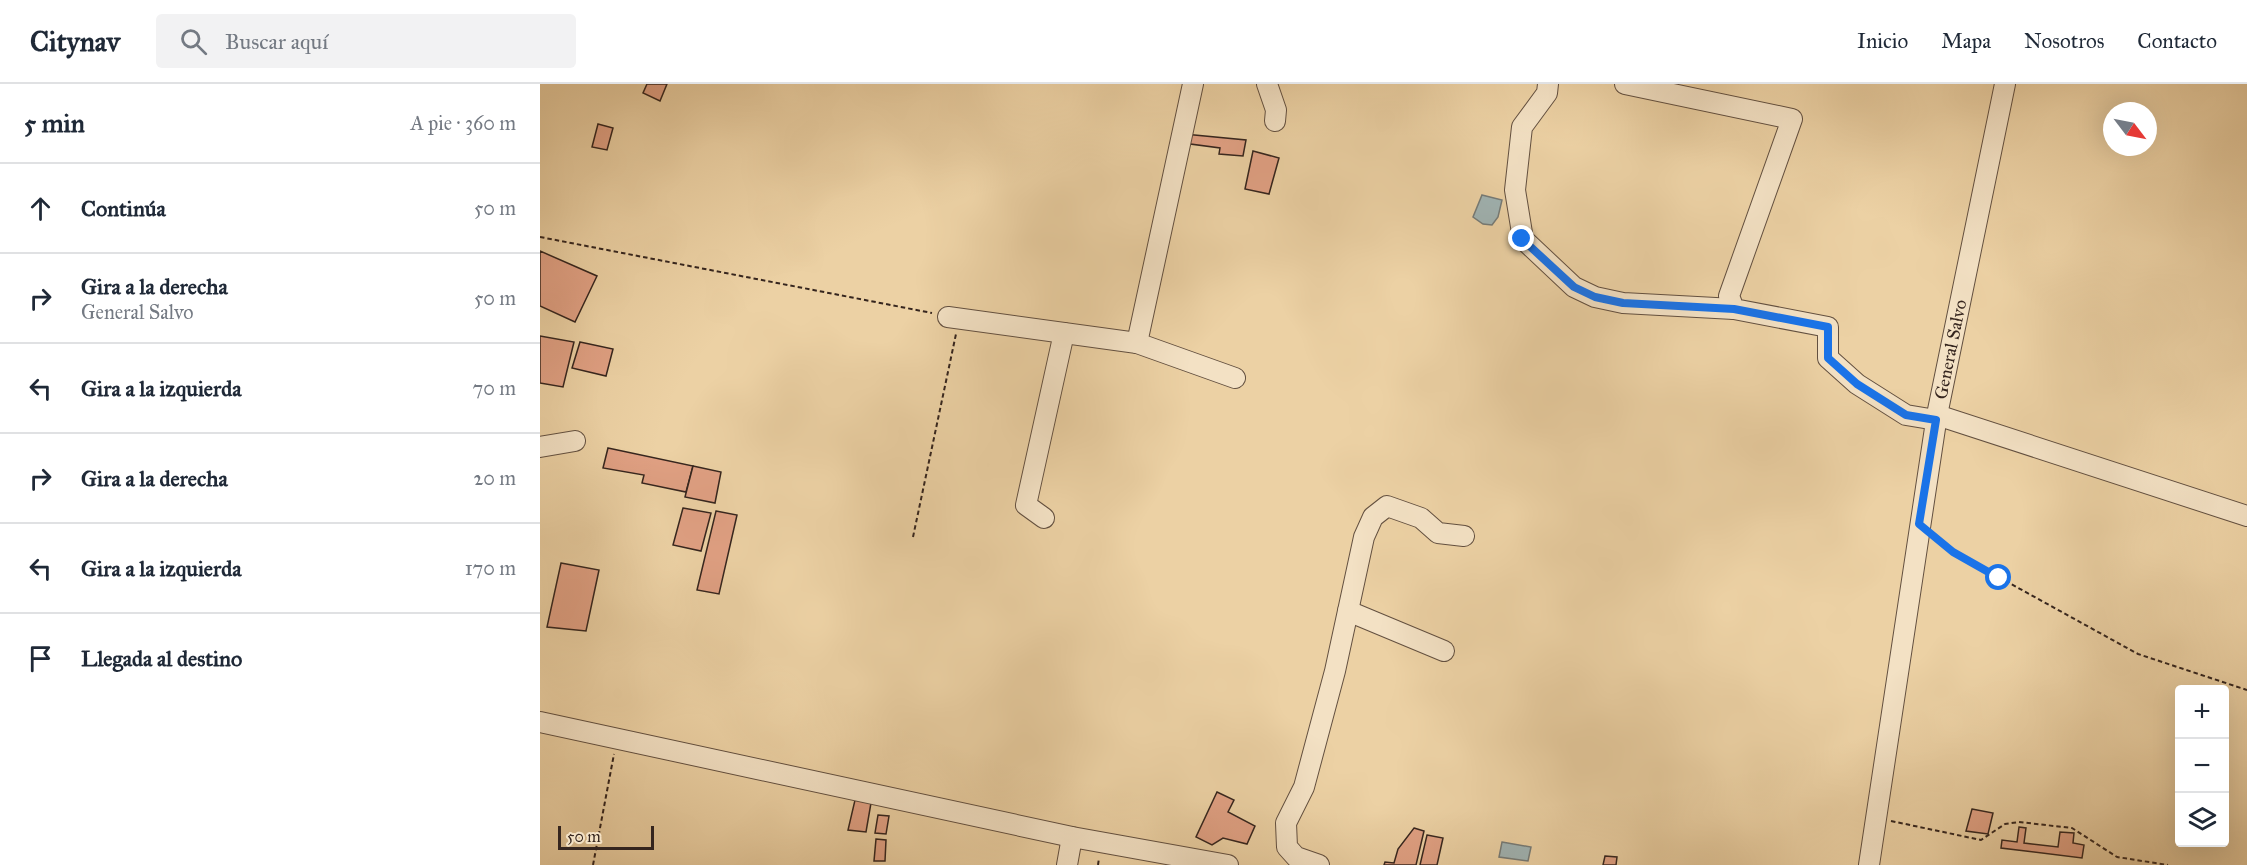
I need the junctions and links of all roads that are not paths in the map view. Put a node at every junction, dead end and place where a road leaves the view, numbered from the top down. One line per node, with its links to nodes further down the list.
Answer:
1 (1192, 84): 10 (street)
2 (1267, 84): 6 (street)
3 (1548, 84): 7 (street)
4 (1625, 84): 7 (street)
5 (2005, 84): 12 (street, General Salvo)
6 (1275, 121)
7 (1734, 309): 12 (street)
8 (948, 316): 9 (street)
9 (1064, 333): 10 (street); 16 (street)
10 (1137, 343): 11 (street)
11 (1235, 378)
12 (1936, 417): 15 (street); 25 (street, General Salvo)
13 (575, 441): 14 (street)
14 (540, 447)
15 (2247, 516)
16 (1044, 518)
17 (1464, 536): 18 (street)
18 (1348, 611): 19 (street); 24 (street)
19 (1444, 651)
20 (540, 722): 21 (street)
21 (1072, 837): 22 (street); 23 (street)
22 (1068, 865)
23 (1228, 865)
24 (1319, 865)
25 (1869, 865)

